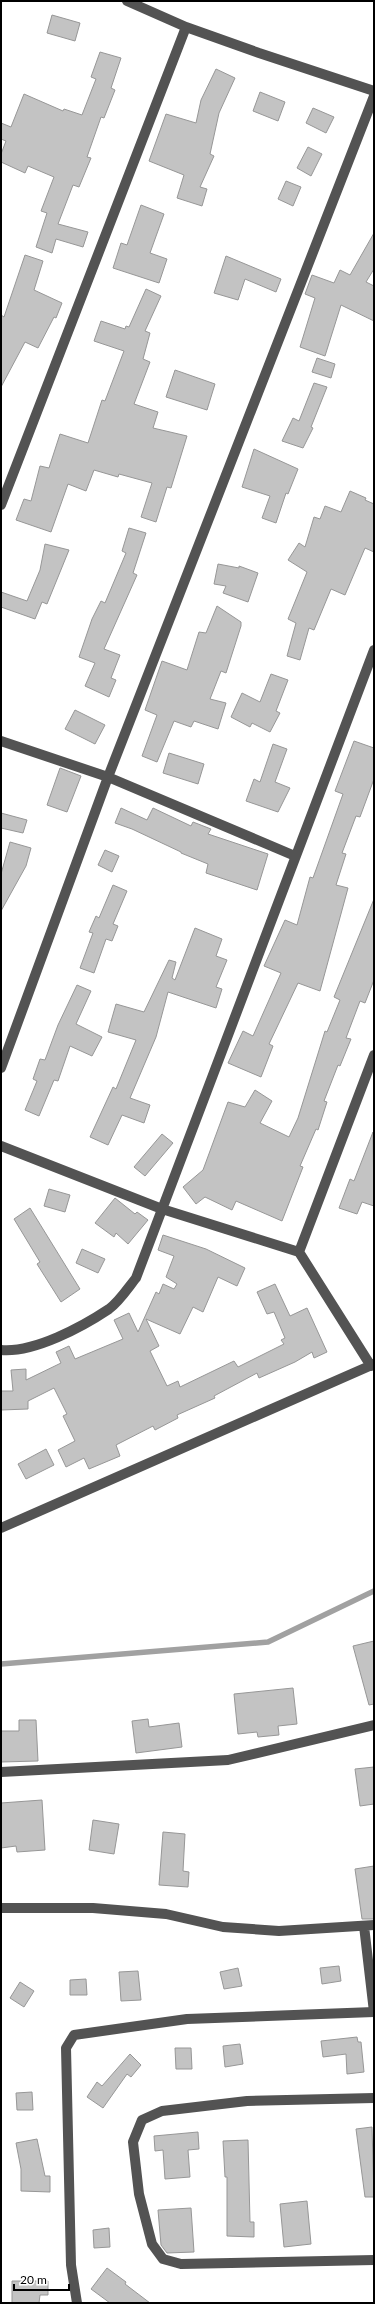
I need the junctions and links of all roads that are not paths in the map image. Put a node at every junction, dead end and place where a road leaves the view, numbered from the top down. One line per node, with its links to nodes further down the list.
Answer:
1 (130, 2): 2 (street)
2 (186, 27): 3 (street); 5 (street)
3 (374, 91)
4 (374, 96): 8 (street)
5 (1, 505)
6 (374, 650): 9 (street)
7 (1, 741): 8 (street)
8 (108, 777): 9 (street); 11 (street)
9 (295, 856): 13 (street)
10 (374, 1055): 14 (street)
11 (1, 1068)
12 (1, 1146): 13 (street)
13 (162, 1210): 14 (street); 15 (street)
14 (299, 1252): 16 (street)
15 (1, 1350)
16 (372, 1365): 17 (street)
17 (1, 1528)
18 (374, 1725): 19 (street)
19 (1, 1772)
20 (1, 1908): 21 (street)
21 (369, 1926): 22 (street)
22 (374, 2012): 25 (street)
23 (374, 2098): 24 (street)
24 (374, 2260)
25 (77, 2303)

